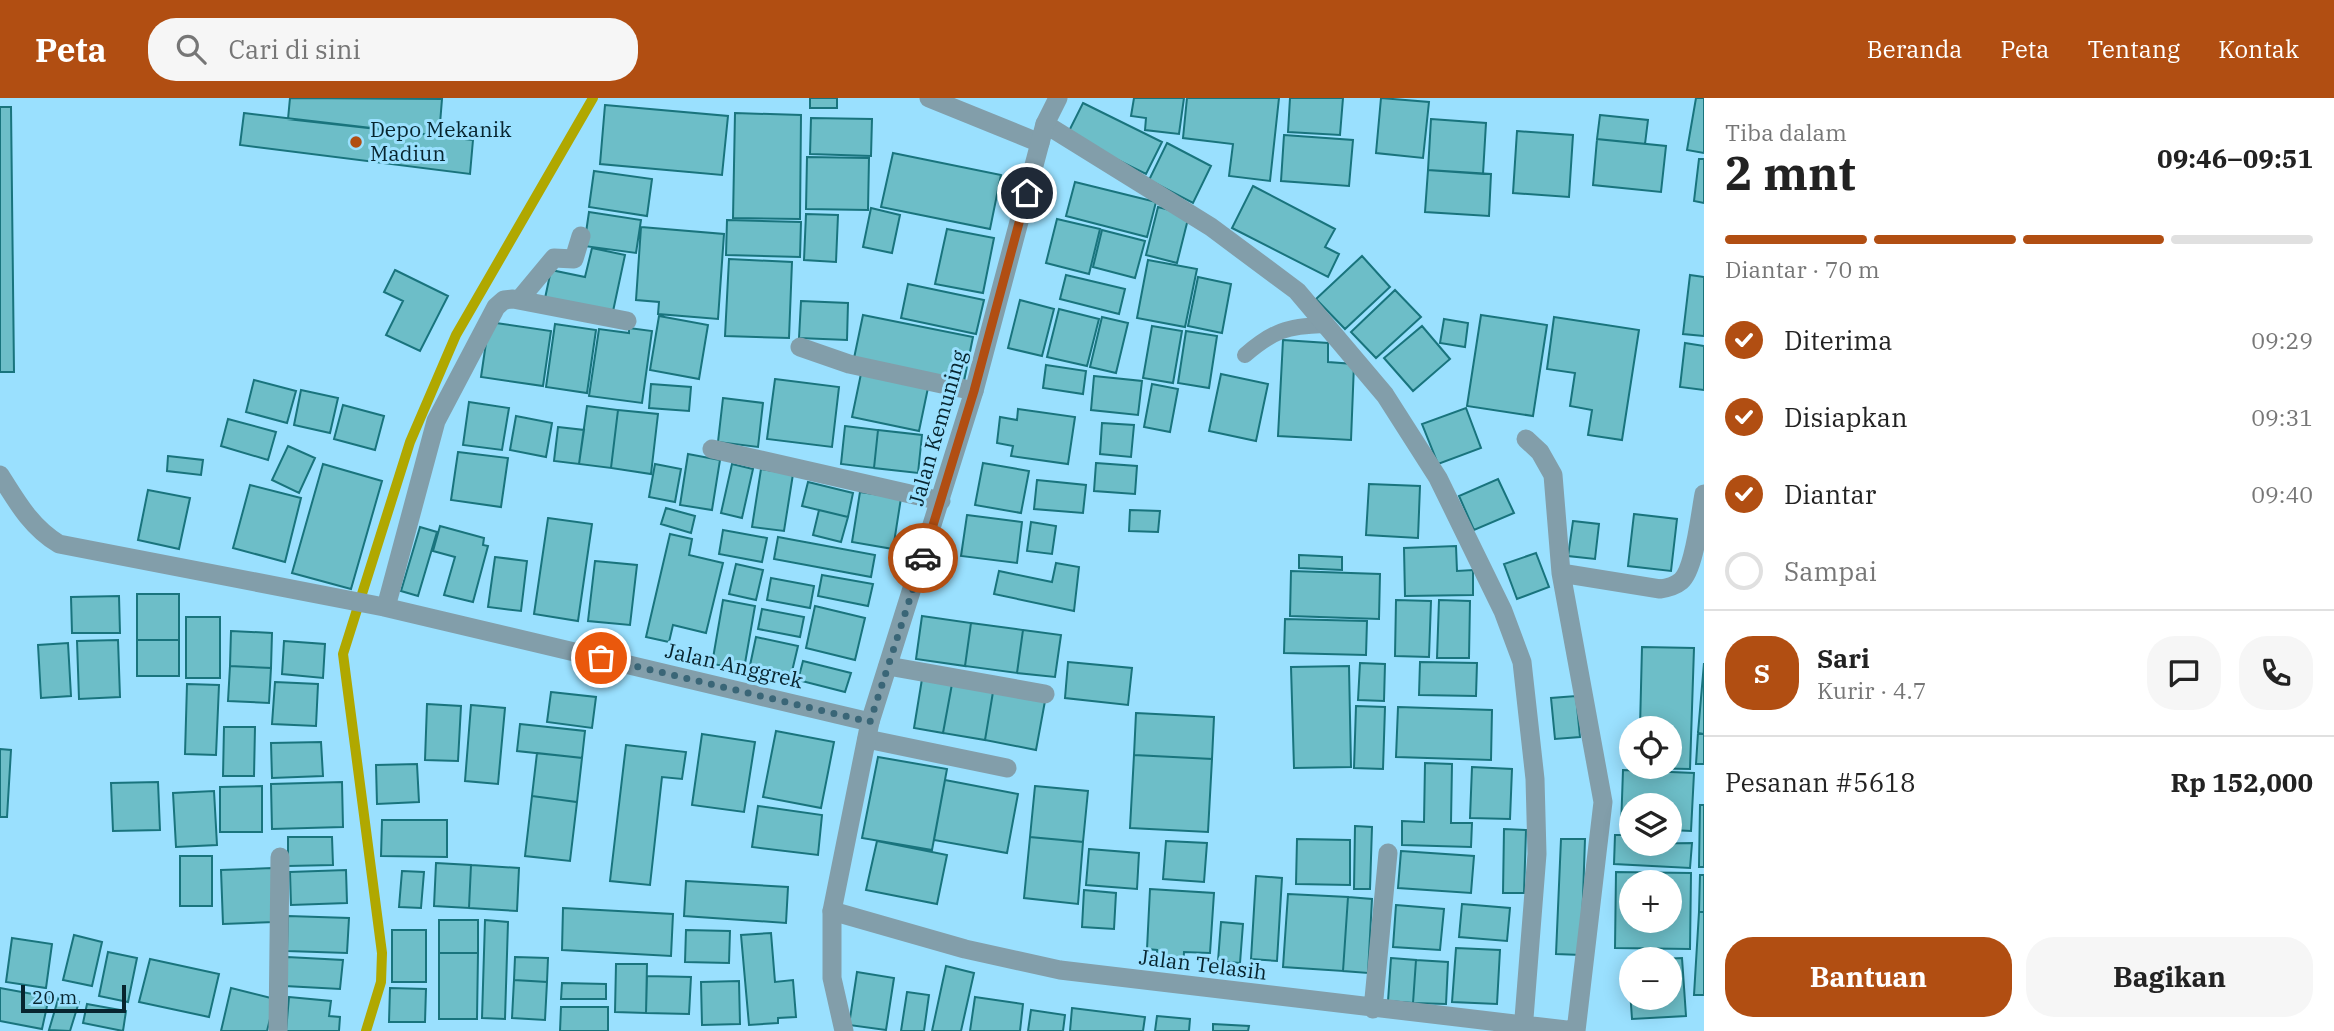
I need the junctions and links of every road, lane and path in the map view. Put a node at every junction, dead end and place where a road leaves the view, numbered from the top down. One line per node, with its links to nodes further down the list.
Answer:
1 (929, 98): 4 (street)
2 (1058, 98): 3 (street, Jalan Kemuning)
3 (1045, 124): 4 (street, Jalan Kemuning); 8 (street)
4 (1040, 144): 11 (street, Jalan Kemuning)
5 (581, 236): 6 (street)
6 (519, 300): 7 (street); 18 (street)
7 (627, 321)
8 (1324, 325): 10 (lane); 27 (street)
9 (800, 347): 11 (street)
10 (1245, 355)
11 (974, 391): 16 (street, Jalan Kemuning)
12 (1526, 439): 17 (street)
13 (712, 449): 16 (street)
14 (0, 475): 18 (street, Jalan Anggrek)
15 (1704, 494): 17 (street)
16 (941, 501): 19 (street, Jalan Kemuning)
17 (1560, 573): 30 (street)
18 (385, 607): 21 (street, Jalan Anggrek)
19 (888, 666): 20 (street); 21 (street, Jalan Kemuning)
20 (1045, 694)
21 (869, 731): 22 (street, Jalan Anggrek); 25 (street, Jalan Kemuning)
22 (1007, 768)
23 (1388, 853): 26 (street)
24 (280, 857): 28 (street)
25 (831, 911): 26 (street, Jalan Telasih); 29 (street, Jalan Kemuning)
26 (1373, 1009): 27 (street, Jalan Telasih)
27 (1524, 1029): 30 (street, Jalan Telasih)
28 (278, 1031)
29 (844, 1031)
30 (1575, 1031)

